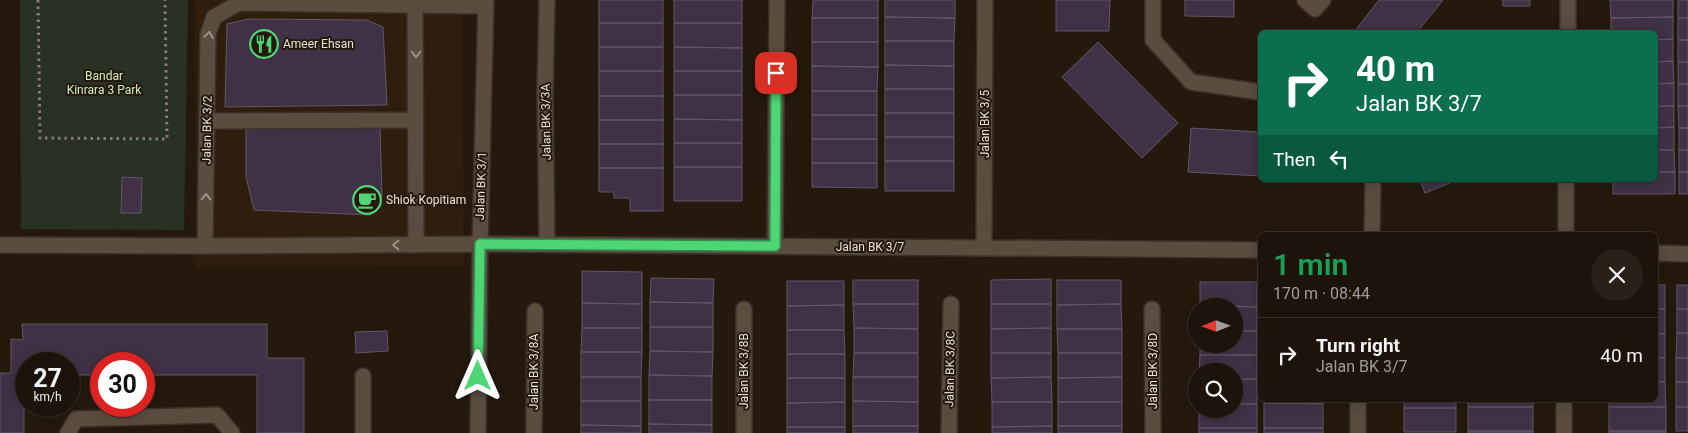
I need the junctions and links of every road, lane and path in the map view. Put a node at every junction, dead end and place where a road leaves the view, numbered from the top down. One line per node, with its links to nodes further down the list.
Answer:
1 (38, 0): 2 (path)
2 (165, 0)
3 (548, 0): 23 (street, Jalan BK 3/3A)
4 (777, 0): 25 (street)
5 (986, 0): 26 (street, Jalan BK 3/5)
6 (1153, 0): 13 (street)
7 (1306, 0): 8 (street)
8 (1323, 0)
9 (1568, 0): 12 (street)
10 (486, 3): 11 (street, Jalan BK 3/2); 20 (street, Jalan BK 3/1)
11 (415, 5): 14 (street, one-way to 14); 15 (street, Jalan BK 3/2, one-way to 11)
12 (1568, 30)
13 (1258, 92)
14 (416, 120): 15 (street); 22 (street)
15 (207, 121): 24 (street, Jalan BK 3/2, one-way to 15)
16 (1373, 182): 18 (street)
17 (1566, 182): 19 (street)
18 (1372, 232)
19 (1566, 232)
20 (480, 244): 22 (street); 23 (street, Jalan BK 3/7); 40 (street, Jalan BK 3/1)
21 (0, 245): 24 (street)
22 (416, 245): 24 (street, one-way to 24)
23 (547, 245): 25 (street, Jalan BK 3/7)
24 (206, 246)
25 (775, 246): 26 (street, Jalan BK 3/7)
26 (984, 248): 27 (street, Jalan BK 3/7)
27 (1258, 250)
28 (1658, 253): 29 (street)
29 (1688, 254)
30 (951, 304): 43 (street, Jalan BK 3/8C)
31 (744, 309): 42 (street, Jalan BK 3/8B)
32 (1152, 309): 44 (street, Jalan BK 3/8D)
33 (535, 311): 41 (street, Jalan BK 3/8A)
34 (363, 376): 39 (street)
35 (1358, 402): 45 (street)
36 (1564, 402): 46 (street)
37 (68, 433): 38 (street)
38 (232, 433)
39 (363, 433)
40 (478, 433)
41 (534, 433)
42 (744, 433)
43 (950, 433)
44 (1154, 433)
45 (1358, 433)
46 (1564, 433)

